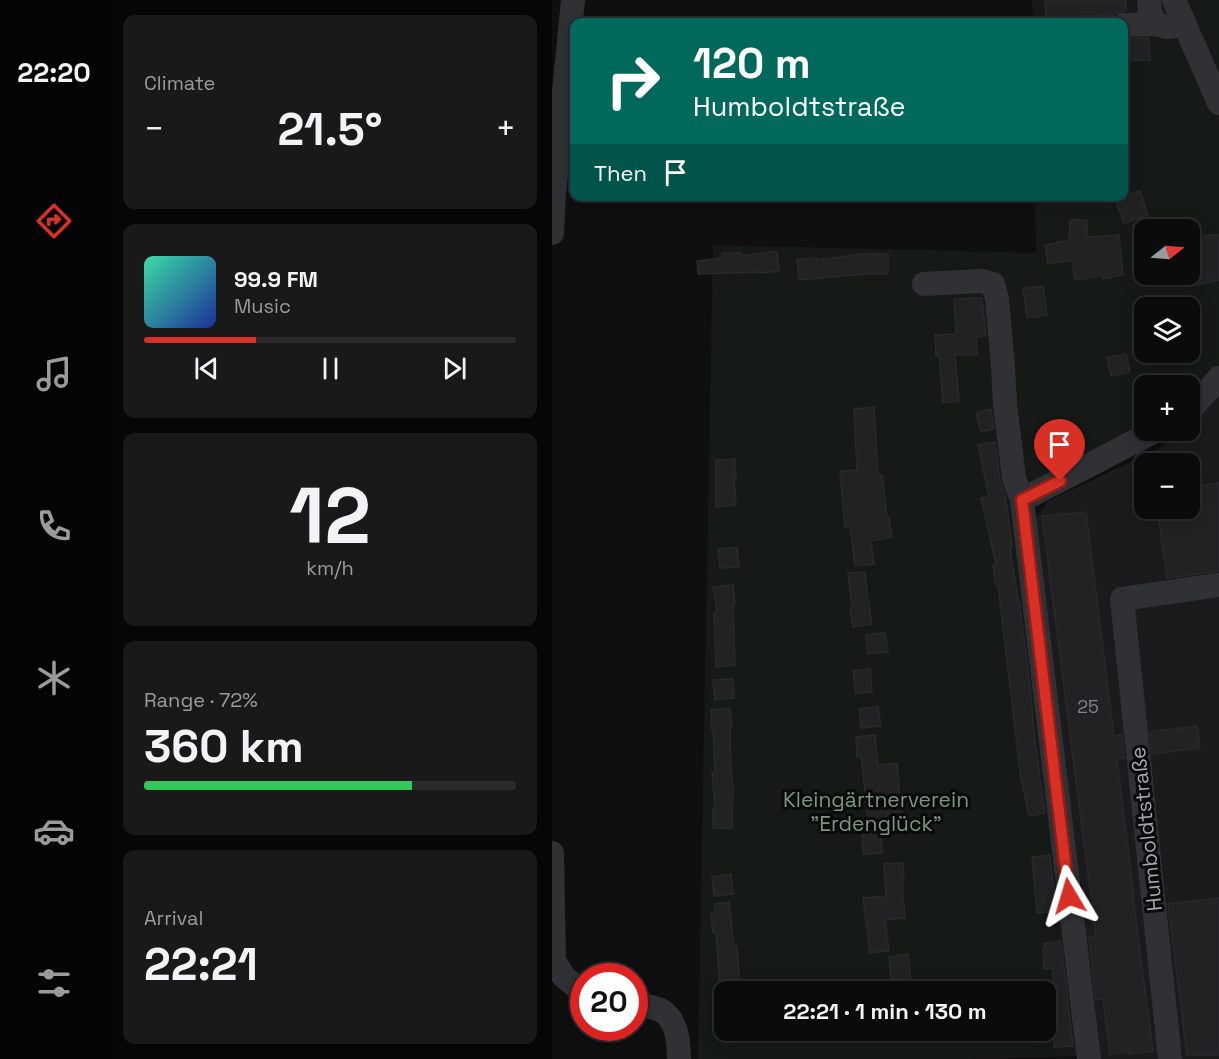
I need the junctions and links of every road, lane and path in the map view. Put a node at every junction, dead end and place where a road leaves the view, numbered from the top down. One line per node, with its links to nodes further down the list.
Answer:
1 (573, 0): 4 (lane)
2 (1149, 0): 5 (lane)
3 (1174, 0): 7 (lane)
4 (571, 18)
5 (1155, 24): 6 (lane); 7 (lane)
6 (1128, 25)
7 (1185, 25): 9 (lane)
8 (570, 31): 10 (lane)
9 (1219, 104)
10 (552, 233)
11 (924, 284): 15 (lane)
12 (1219, 378): 13 (lane)
13 (1200, 399)
14 (1136, 441): 15 (lane)
15 (1022, 500): 21 (lane)
16 (1219, 585): 22 (lane, Humboldtstraße)
17 (552, 853): 18 (lane)
18 (570, 982)
19 (648, 1008): 20 (lane)
20 (679, 1059)
21 (1089, 1059)
22 (1170, 1059)

